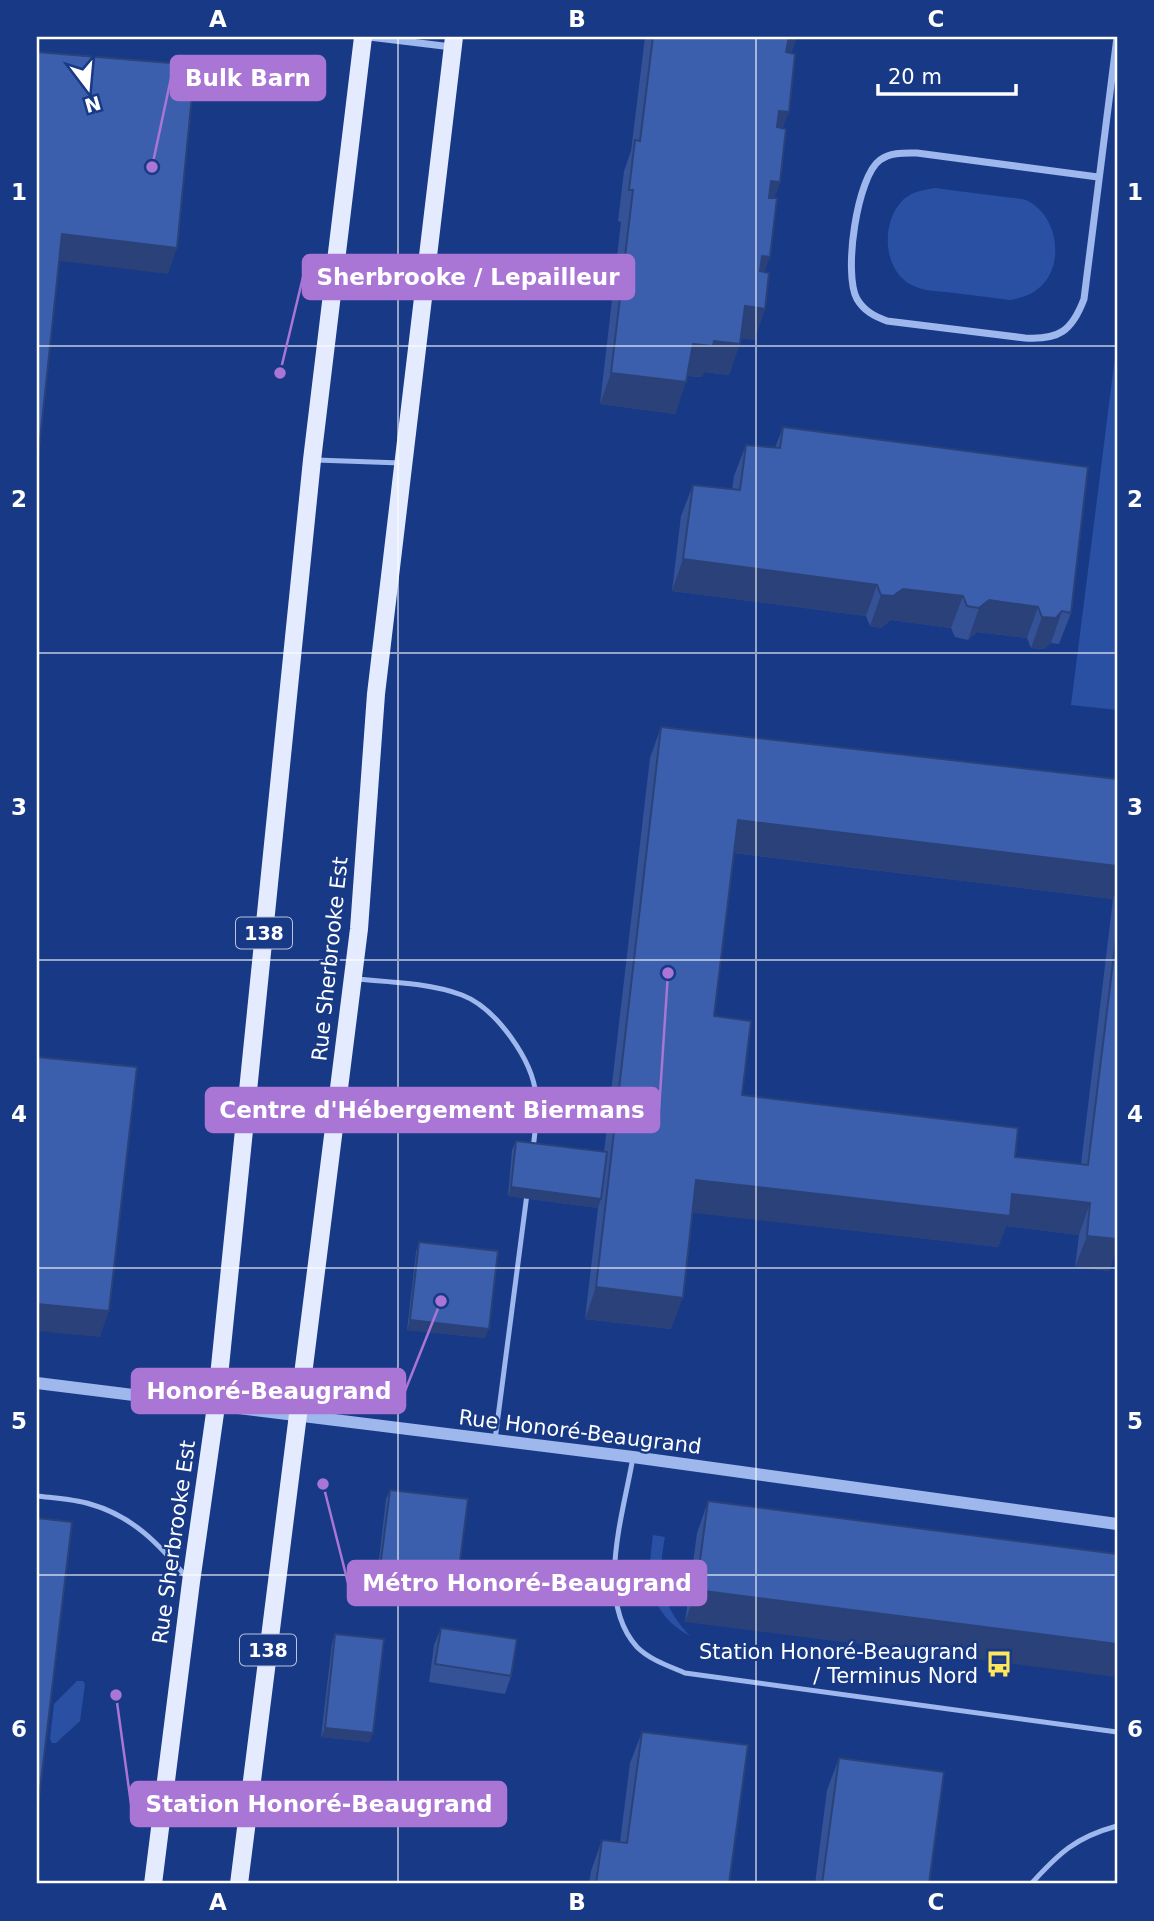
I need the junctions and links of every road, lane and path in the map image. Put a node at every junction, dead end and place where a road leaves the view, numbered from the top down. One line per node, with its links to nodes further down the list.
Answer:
1 (363, 37): 6 (main road, Rue Sherbrooke Est / 138)
2 (369, 37): 4 (street)
3 (1117, 37): 5 (street)
4 (453, 42): 7 (main road, Rue Sherbrooke Est / 138)
5 (1098, 177): 5 (street)
6 (312, 460): 7 (lane); 12 (main road, Rue Sherbrooke Est / 138)
7 (404, 463): 8 (main road, Rue Sherbrooke Est / 138)
8 (353, 978): 9 (lane); 13 (main road, Rue Sherbrooke Est / 138)
9 (531, 1160)
10 (528, 1188): 14 (lane)
11 (37, 1383): 12 (street, Rue Honoré-Beaugrand)
12 (216, 1406): 13 (street, Rue Honoré-Beaugrand); 18 (main road, Rue Sherbrooke Est / 138)
13 (298, 1416): 14 (street, Rue Honoré-Beaugrand); 22 (main road, Rue Sherbrooke Est / 138)
14 (495, 1440): 15 (street, Rue Honoré-Beaugrand)
15 (634, 1457): 17 (street, Rue Honoré-Beaugrand); 19 (lane)
16 (37, 1496): 18 (lane)
17 (1117, 1524)
18 (191, 1582): 21 (main road, Rue Sherbrooke Est / 138)
19 (1117, 1732)
20 (1117, 1826): 23 (lane)
21 (153, 1884)
22 (239, 1884)
23 (1031, 1884)

